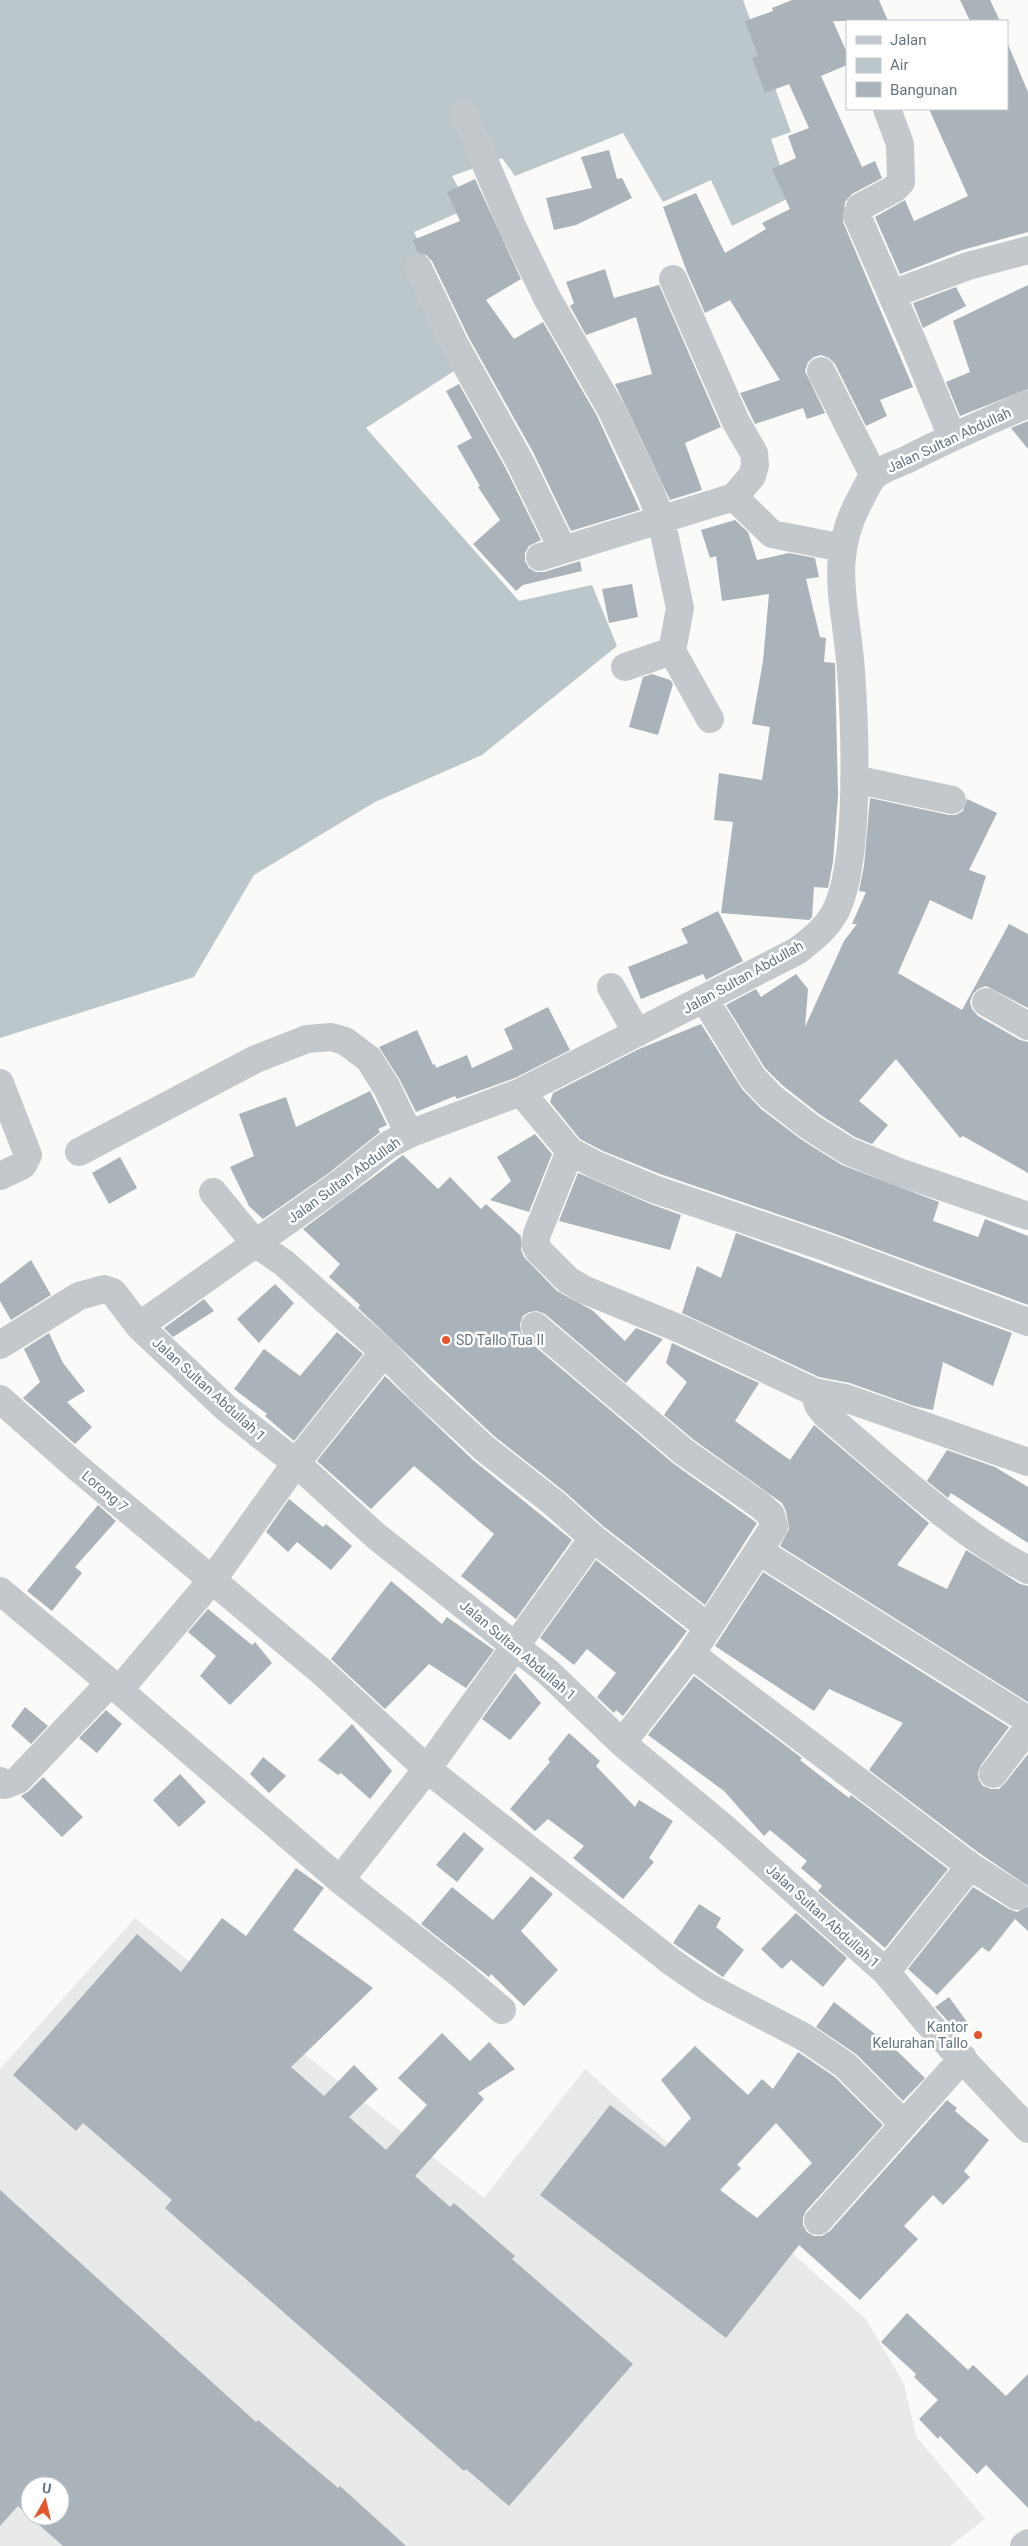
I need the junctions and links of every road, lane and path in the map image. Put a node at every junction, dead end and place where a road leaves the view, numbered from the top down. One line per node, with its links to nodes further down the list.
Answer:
1 (887, 110): 6 (street)
2 (464, 113): 12 (street)
3 (1028, 250): 6 (street)
4 (418, 268): 12 (street)
5 (673, 279): 11 (street)
6 (892, 294): 9 (street)
7 (821, 371): 10 (street)
8 (1028, 404): 9 (street, Jalan Sultan Abdullah)
9 (952, 437): 10 (street, Jalan Sultan Abdullah)
10 (874, 476): 13 (street, Jalan Sultan Abdullah)
11 (734, 497): 12 (street); 13 (street)
12 (661, 519): 14 (street)
13 (843, 548): 17 (street, Jalan Sultan Abdullah)
14 (672, 651): 15 (street); 16 (street)
15 (625, 667)
16 (710, 719)
17 (854, 779): 18 (street); 20 (street, Jalan Sultan Abdullah)
18 (952, 800)
19 (611, 987): 23 (street)
20 (705, 1000): 23 (street, Jalan Sultan Abdullah); 31 (street)
21 (986, 1002): 22 (street)
22 (1028, 1026)
23 (637, 1033): 25 (street, Jalan Sultan Abdullah)
24 (0, 1083): 29 (street)
25 (522, 1092): 26 (street, Jalan Sultan Abdullah); 27 (street)
26 (409, 1134): 28 (street); 32 (street, Jalan Sultan Abdullah)
27 (570, 1151): 33 (street); 38 (street)
28 (78, 1152)
29 (0, 1176)
30 (212, 1192): 32 (street)
31 (1028, 1216)
32 (255, 1243): 34 (street, Jalan Sultan Abdullah); 37 (street)
33 (1028, 1322)
34 (139, 1326): 36 (street, Jalan Sultan Abdullah 1); 41 (street, Jalan Sultan Abdullah 1)
35 (535, 1326): 43 (street)
36 (0, 1345)
37 (384, 1352): 41 (street); 42 (street)
38 (814, 1392): 40 (street); 44 (street)
39 (0, 1399): 45 (street, Lorong 7)
40 (1028, 1462)
41 (296, 1463): 45 (street); 48 (street, Jalan Sultan Abdullah 1)
42 (593, 1538): 47 (street); 48 (street)
43 (759, 1551): 47 (street); 51 (street)
44 (1028, 1570)
45 (213, 1579): 50 (street); 54 (street, Lorong 7)
46 (0, 1591): 50 (street)
47 (708, 1627): 49 (street)
48 (514, 1644): 53 (street, Jalan Sultan Abdullah 1); 54 (street)
49 (691, 1654): 53 (street); 57 (street)
50 (114, 1687): 56 (street); 58 (street)
51 (1028, 1720)
52 (1028, 1728): 55 (street)
53 (622, 1743): 60 (street, Jalan Sultan Abdullah 1)
54 (427, 1769): 58 (street); 63 (street, Lorong 7)
55 (993, 1774)
56 (0, 1781)
57 (970, 1866): 59 (street); 60 (street)
58 (340, 1880): 61 (street)
59 (1017, 1896)
60 (886, 1972): 62 (street, Jalan Sultan Abdullah 1)
61 (502, 2010)
62 (963, 2058): 63 (street); 64 (street, Jalan Sultan Abdullah 1)
63 (904, 2124): 65 (street)
64 (1028, 2129)
65 (818, 2221)
66 (1028, 2543): 67 (street)
67 (1024, 2546)

